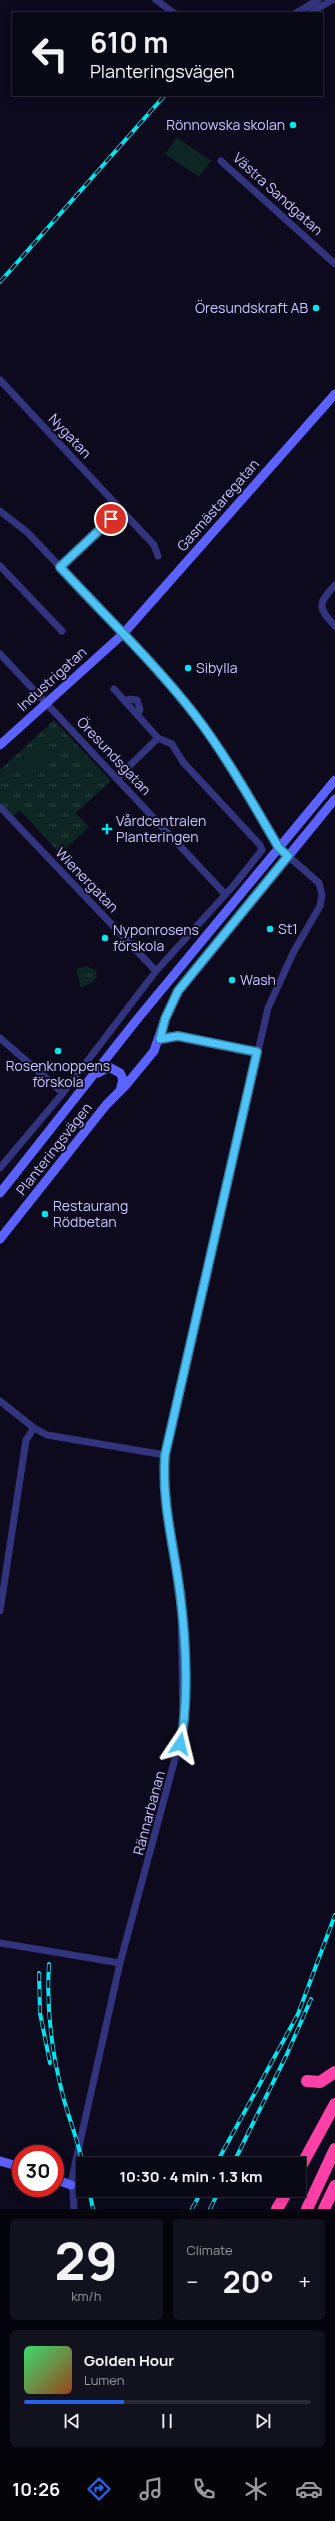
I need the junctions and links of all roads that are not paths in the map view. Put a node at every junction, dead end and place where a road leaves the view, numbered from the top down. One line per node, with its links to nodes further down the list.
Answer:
1 (156, 0): 4 (street)
2 (318, 0): 5 (street)
3 (332, 0): 6 (street)
4 (173, 12)
5 (298, 12)
6 (312, 12)
7 (221, 160): 8 (street, Västra Sandgatan)
8 (335, 264)
9 (0, 380): 11 (street, Nygatan)
10 (335, 394): 19 (main road, Gasmästaregatan)
11 (121, 509): 13 (street, Nygatan); 15 (street)
12 (0, 511): 15 (street, Rännarbanan)
13 (158, 556)
14 (0, 566): 18 (street)
15 (60, 567): 19 (street, Rännarbanan)
16 (335, 585): 17 (street)
17 (335, 626)
18 (62, 632)
19 (123, 634): 22 (main road, Industrigatan); 29 (street, Rännarbanan)
20 (0, 654): 22 (street, Öresundsgatan)
21 (114, 689): 23 (street)
22 (46, 703): 24 (main road, Industrigatan); 25 (street, Öresundsgatan)
23 (158, 738): 25 (street); 31 (street, Planteringsvägen)
24 (0, 745)
25 (116, 778): 31 (street, Öresundsgatan)
26 (335, 780): 29 (main road, Planteringsvägen)
27 (335, 800): 30 (main road, Planteringsvägen)
28 (0, 807): 32 (street, Wienergatan)
29 (279, 848): 30 (street, Rännarbanan); 36 (main road, Planteringsvägen)
30 (288, 856): 34 (main road, Planteringsvägen); 35 (street, Rännarbanan)
31 (225, 894): 32 (street, Planteringsvägen)
32 (156, 971): 38 (street, Planteringsvägen)
33 (0, 1038): 38 (street)
34 (160, 1039): 35 (street); 37 (main road, Planteringsvägen)
35 (257, 1052): 44 (street, Rännarbanan)
36 (93, 1077): 37 (main road); 40 (main road, Planteringsvägen)
37 (120, 1092): 41 (main road, Planteringsvägen)
38 (63, 1093): 39 (street, Planteringsvägen)
39 (0, 1168)
40 (0, 1193)
41 (0, 1239)
42 (0, 1401): 43 (street)
43 (34, 1428): 44 (street); 45 (street)
44 (165, 1455): 47 (street, Rännarbanan)
45 (0, 1611)
46 (0, 1944): 47 (street)
47 (120, 1964): 56 (street, Rännarbanan)
48 (335, 2072): 49 (highway)
49 (308, 2081)
50 (335, 2104): 52 (highway)
51 (335, 2149): 61 (highway)
52 (306, 2157)
53 (0, 2161): 54 (main road)
54 (12, 2165)
55 (64, 2182): 56 (main road)
56 (71, 2185): 59 (street, Rännarbanan)
57 (335, 2186): 62 (highway)
58 (284, 2197): 60 (highway)
59 (74, 2209)
60 (277, 2209)
61 (307, 2209)
62 (324, 2209)

